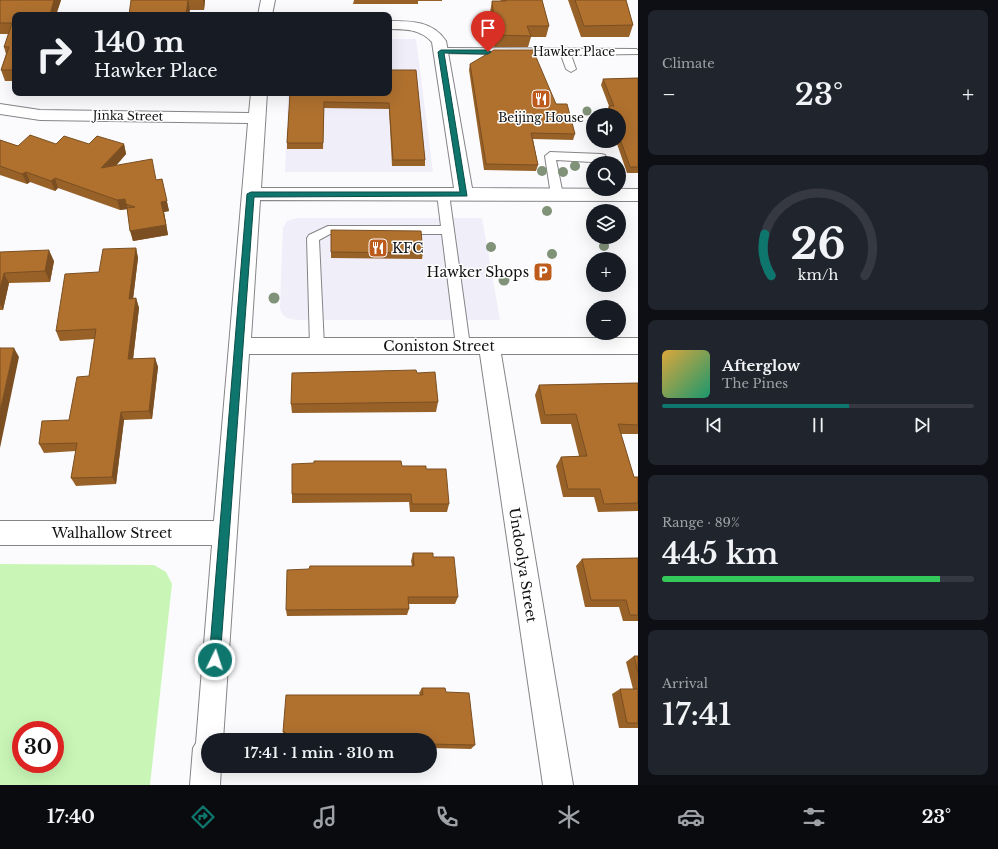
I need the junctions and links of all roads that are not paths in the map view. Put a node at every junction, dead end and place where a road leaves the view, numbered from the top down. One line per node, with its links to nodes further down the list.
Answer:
1 (392, 25): 2 (street)
2 (441, 52): 3 (lane, Hawker Place); 14 (street)
3 (565, 52): 4 (lane, Hawker Place); 5 (lane)
4 (636, 52)
5 (571, 68)
6 (259, 96): 8 (street)
7 (0, 110): 8 (street, Jinka Street)
8 (257, 118): 12 (street)
9 (586, 157): 16 (lane)
10 (586, 193): 16 (street)
11 (626, 193): 15 (street)
12 (251, 194): 13 (street); 18 (street)
13 (443, 194): 14 (street); 17 (lane)
14 (464, 194): 16 (street)
15 (638, 194)
16 (557, 195)
17 (447, 230): 19 (lane); 20 (lane)
18 (239, 346): 19 (street, Coniston Street); 24 (street)
19 (317, 346): 20 (street, Coniston Street)
20 (463, 346): 21 (street, Coniston Street)
21 (489, 346): 22 (street, Coniston Street); 28 (street, Undoolya Street)
22 (638, 346)
23 (0, 532): 24 (street, Walhallow Street)
24 (225, 533): 25 (street)
25 (210, 733)
26 (206, 773): 27 (street)
27 (205, 785)
28 (558, 785)

